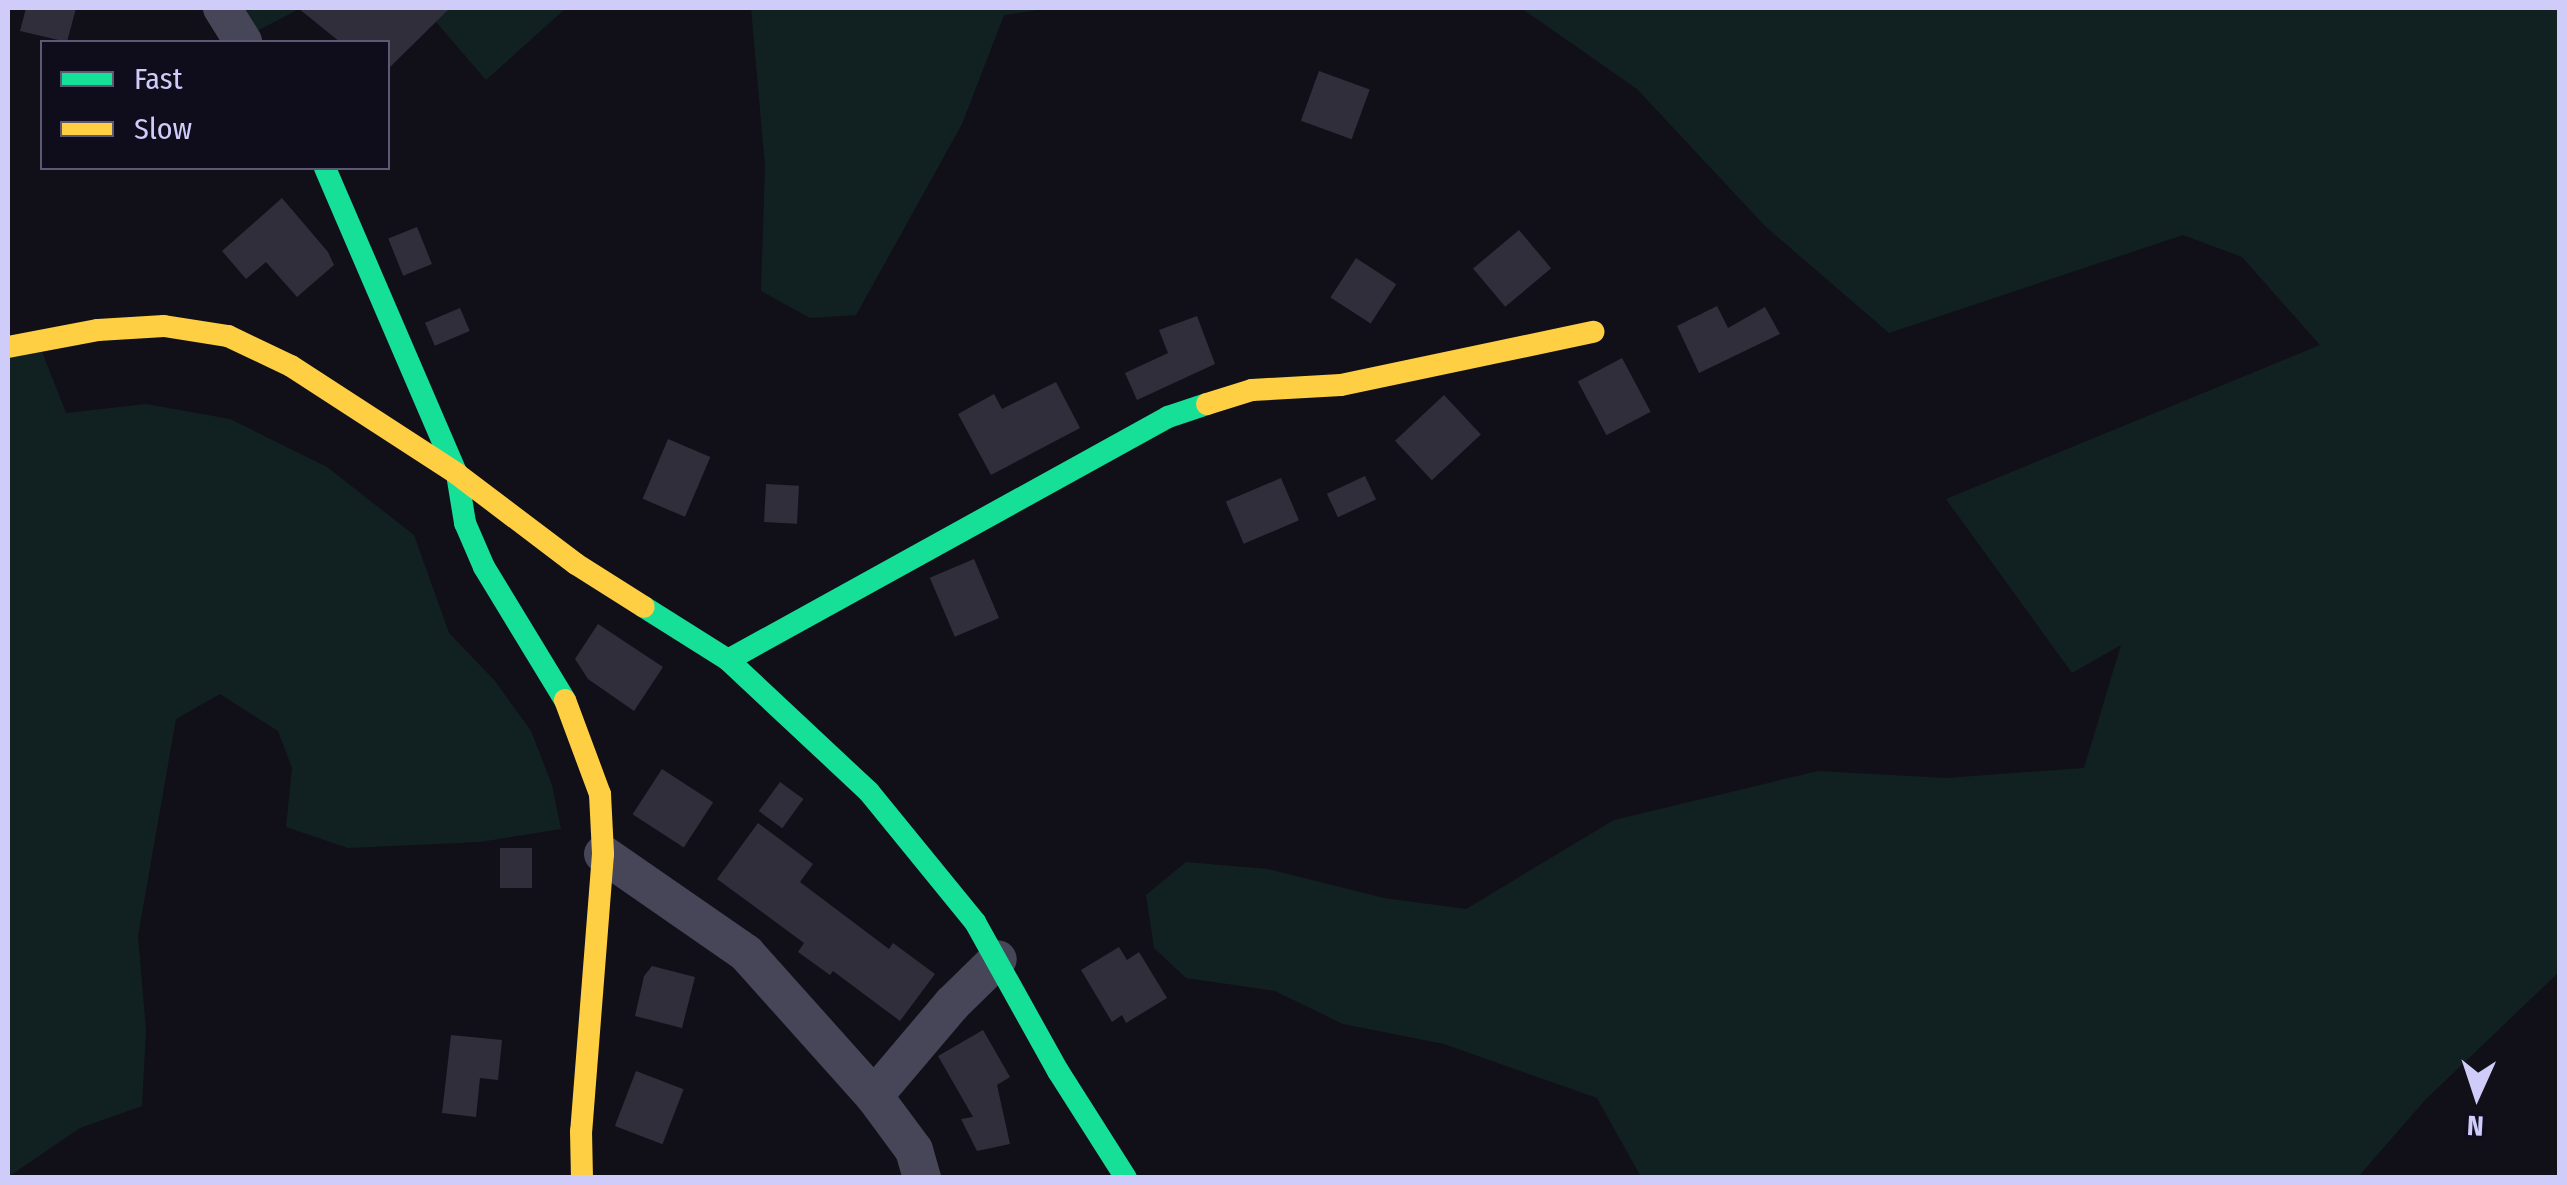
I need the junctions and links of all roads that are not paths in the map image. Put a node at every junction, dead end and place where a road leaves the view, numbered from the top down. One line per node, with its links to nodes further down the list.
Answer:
1 (222, 8): 2 (street)
2 (243, 40)
3 (326, 170): 6 (street)
4 (1593, 332): 7 (street)
5 (8, 347): 6 (street)
6 (457, 474): 7 (street); 8 (street)
7 (728, 660): 9 (street)
8 (603, 854): 10 (street); 11 (street)
9 (998, 959): 10 (street); 13 (street)
10 (874, 1096): 12 (street)
11 (582, 1178)
12 (922, 1178)
13 (1126, 1178)

